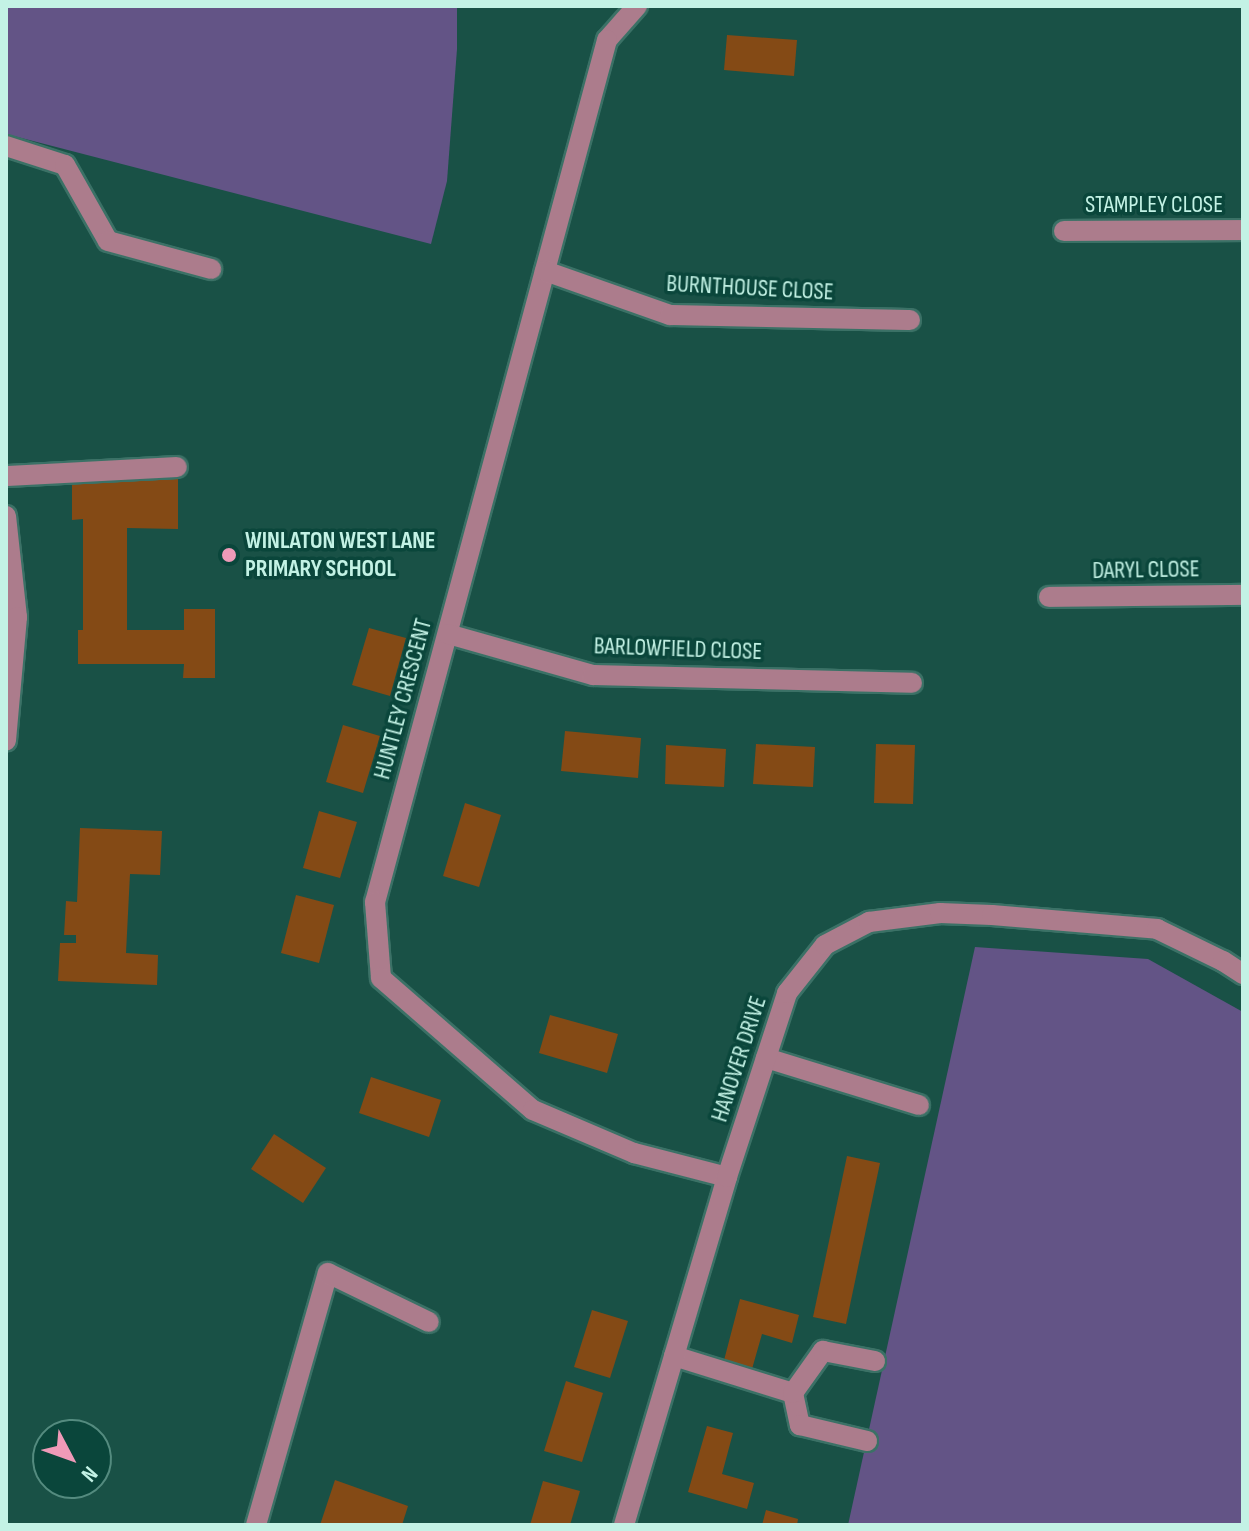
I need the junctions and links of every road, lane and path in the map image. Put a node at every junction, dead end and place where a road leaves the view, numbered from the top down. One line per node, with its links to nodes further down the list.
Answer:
1 (637, 6): 6 (street, HUNTLEY CRESCENT)
2 (6, 146): 5 (street)
3 (1243, 230): 4 (street, STAMPLEY CLOSE)
4 (1064, 231)
5 (211, 269)
6 (545, 271): 7 (street, BURNTHOUSE CLOSE); 13 (street, HUNTLEY CRESCENT)
7 (910, 320)
8 (177, 467): 9 (street)
9 (6, 476)
10 (6, 516): 15 (street)
11 (1243, 595): 12 (street, DARYL CLOSE)
12 (1049, 597)
13 (448, 634): 14 (street, BARLOWFIELD CLOSE); 19 (street, HUNTLEY CRESCENT)
14 (912, 683)
15 (6, 741)
16 (1243, 974): 17 (street, HANOVER DRIVE)
17 (766, 1058): 18 (street); 19 (street, HANOVER DRIVE)
18 (919, 1105)
19 (727, 1177): 21 (street, HANOVER DRIVE)
20 (429, 1322): 25 (street)
21 (674, 1356): 23 (street); 26 (street, HANOVER DRIVE)
22 (875, 1361): 23 (street)
23 (793, 1393): 24 (street)
24 (867, 1441)
25 (256, 1525)
26 (624, 1525)

